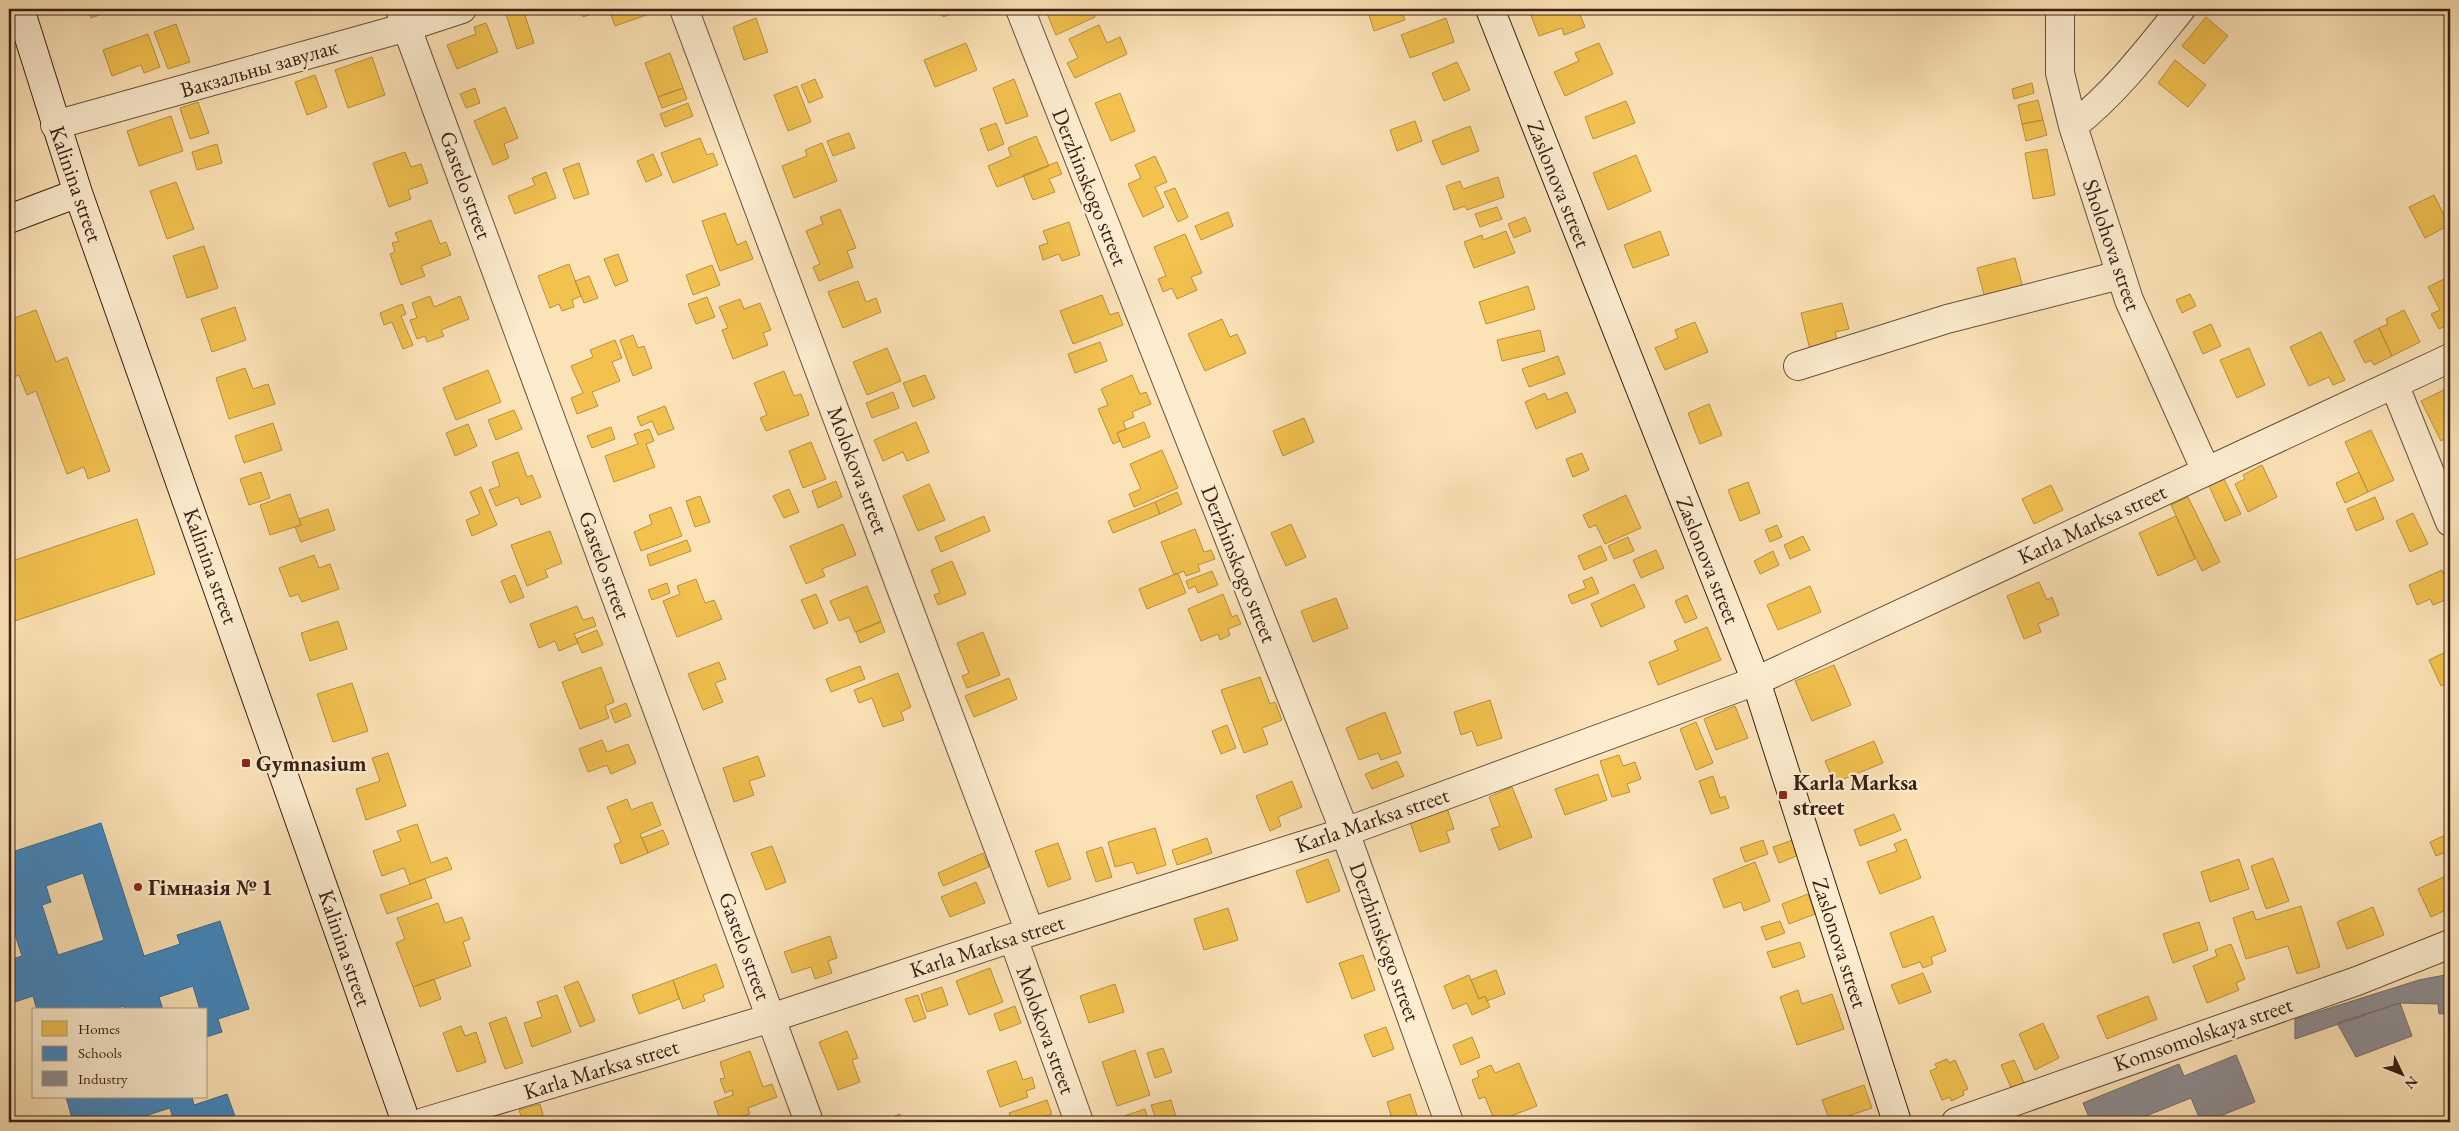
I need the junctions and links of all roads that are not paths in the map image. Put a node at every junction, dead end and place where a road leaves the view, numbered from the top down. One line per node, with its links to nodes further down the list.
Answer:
1 (20, 9): 9 (street, Kalinina street)
2 (462, 9): 8 (street, Вакзальны завулак)
3 (684, 9): 21 (street, Molokova street)
4 (1020, 9): 20 (street, Derzhinskogo street)
5 (1490, 9): 19 (street, Zaslonova street)
6 (2060, 9): 10 (street, Sholohova street)
7 (2181, 9): 10 (street)
8 (404, 18): 9 (street, Вакзальны завулак); 23 (street, Gastelo street)
9 (55, 125): 11 (street, Kalinina street)
10 (2073, 126): 13 (street, Sholohova street)
11 (78, 193): 12 (street); 24 (street, Kalinina street)
12 (9, 219)
13 (2120, 275): 15 (street); 17 (street, Sholohova street)
14 (2450, 358): 16 (street, Karla Marksa street)
15 (1798, 366)
16 (2394, 384): 17 (street, Karla Marksa street); 18 (street)
17 (2206, 471): 19 (street, Karla Marksa street)
18 (2450, 522)
19 (1756, 681): 20 (street, Karla Marksa street); 29 (street, Zaslonova street)
20 (1345, 832): 21 (street, Karla Marksa street); 28 (street, Derzhinskogo street)
21 (1022, 934): 23 (street, Karla Marksa street); 27 (street, Molokova street)
22 (2450, 944): 30 (street, Komsomolskaya street)
23 (771, 1018): 25 (street, Karla Marksa street); 26 (street, Gastelo street)
24 (406, 1122)
25 (424, 1122)
26 (809, 1122)
27 (1079, 1122)
28 (1450, 1122)
29 (1897, 1122)
30 (1956, 1122)

